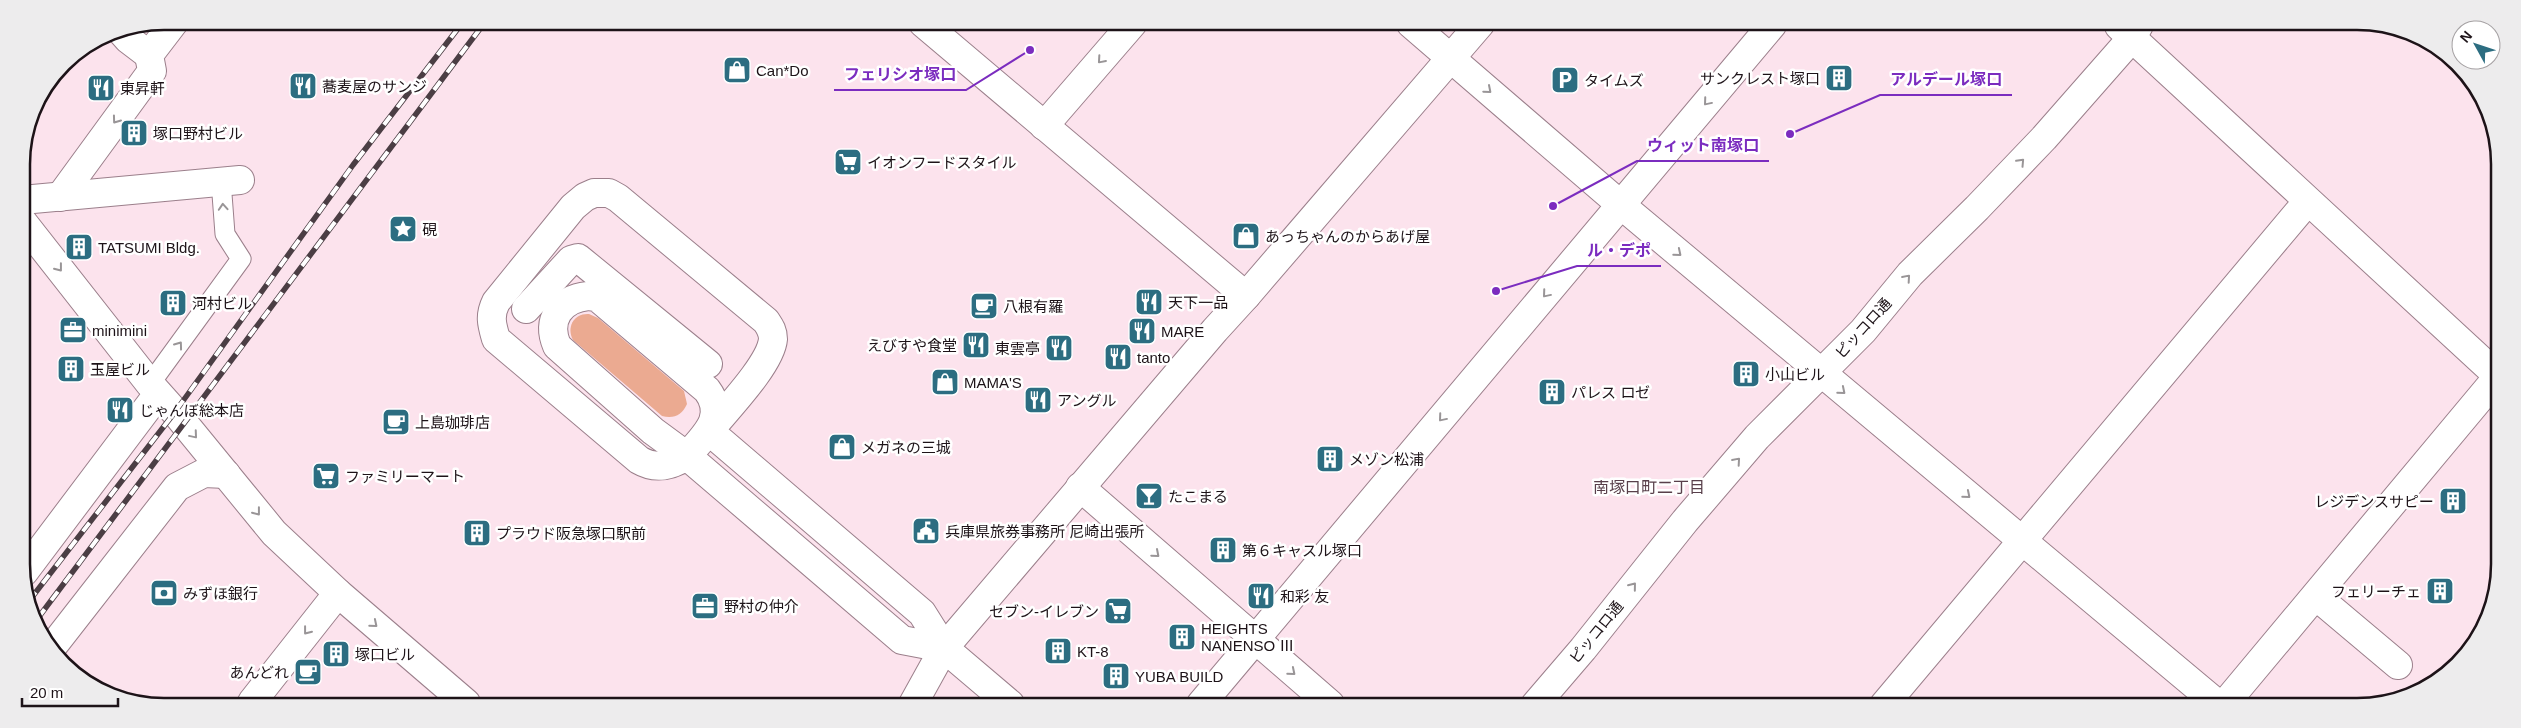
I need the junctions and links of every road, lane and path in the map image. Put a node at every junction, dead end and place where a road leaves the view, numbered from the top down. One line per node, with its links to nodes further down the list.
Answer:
1 (168, 30): 9 (street)
2 (931, 30): 11 (street)
3 (1127, 30): 11 (street, one-way to 11)
4 (1418, 30): 10 (street)
5 (1475, 30): 10 (street)
6 (1768, 30): 16 (street, one-way to 16)
7 (2129, 30): 15 (street); 22 (street, ピッコロ通, one-way to 7)
8 (125, 36): 9 (street)
9 (149, 55): 13 (street, one-way to 13)
10 (1452, 58): 16 (street, one-way to 16); 18 (street)
11 (1044, 126): 18 (street)
12 (231, 181): 13 (street); 24 (lane, one-way to 12)
13 (60, 197): 14 (street)
14 (30, 199)
15 (2307, 202): 21 (street); 29 (street)
16 (1621, 205): 22 (street, one-way to 22); 33 (street, one-way to 33)
17 (30, 236): 24 (street, one-way to 24)
18 (1246, 296): 28 (street)
19 (526, 309): 20 (street)
20 (708, 364)
21 (2491, 369)
22 (1821, 373): 29 (street, one-way to 29); 43 (street, ピッコロ通, one-way to 22)
23 (2491, 385): 32 (street)
24 (154, 389): 27 (street, one-way to 27); 30 (street)
25 (709, 430): 26 (street); 26 (street); 26 (street); 35 (street)
26 (688, 456): 35 (street)
27 (226, 474): 31 (street, one-way to 31); 34 (street)
28 (1080, 487): 33 (street, one-way to 33); 35 (street)
29 (2022, 542): 44 (street); 45 (street)
30 (30, 564)
31 (338, 593): 37 (street, one-way to 37); 38 (street, one-way to 38)
32 (2316, 596): 36 (street); 46 (street)
33 (1254, 640): 41 (street); 42 (street, one-way to 42)
34 (56, 643)
35 (944, 648): 39 (street); 40 (street)
36 (2398, 665)
37 (255, 698)
38 (460, 698)
39 (916, 698)
40 (1003, 698)
41 (1206, 698)
42 (1323, 698)
43 (1541, 698)
44 (1891, 698)
45 (2210, 698)
46 (2231, 698)

